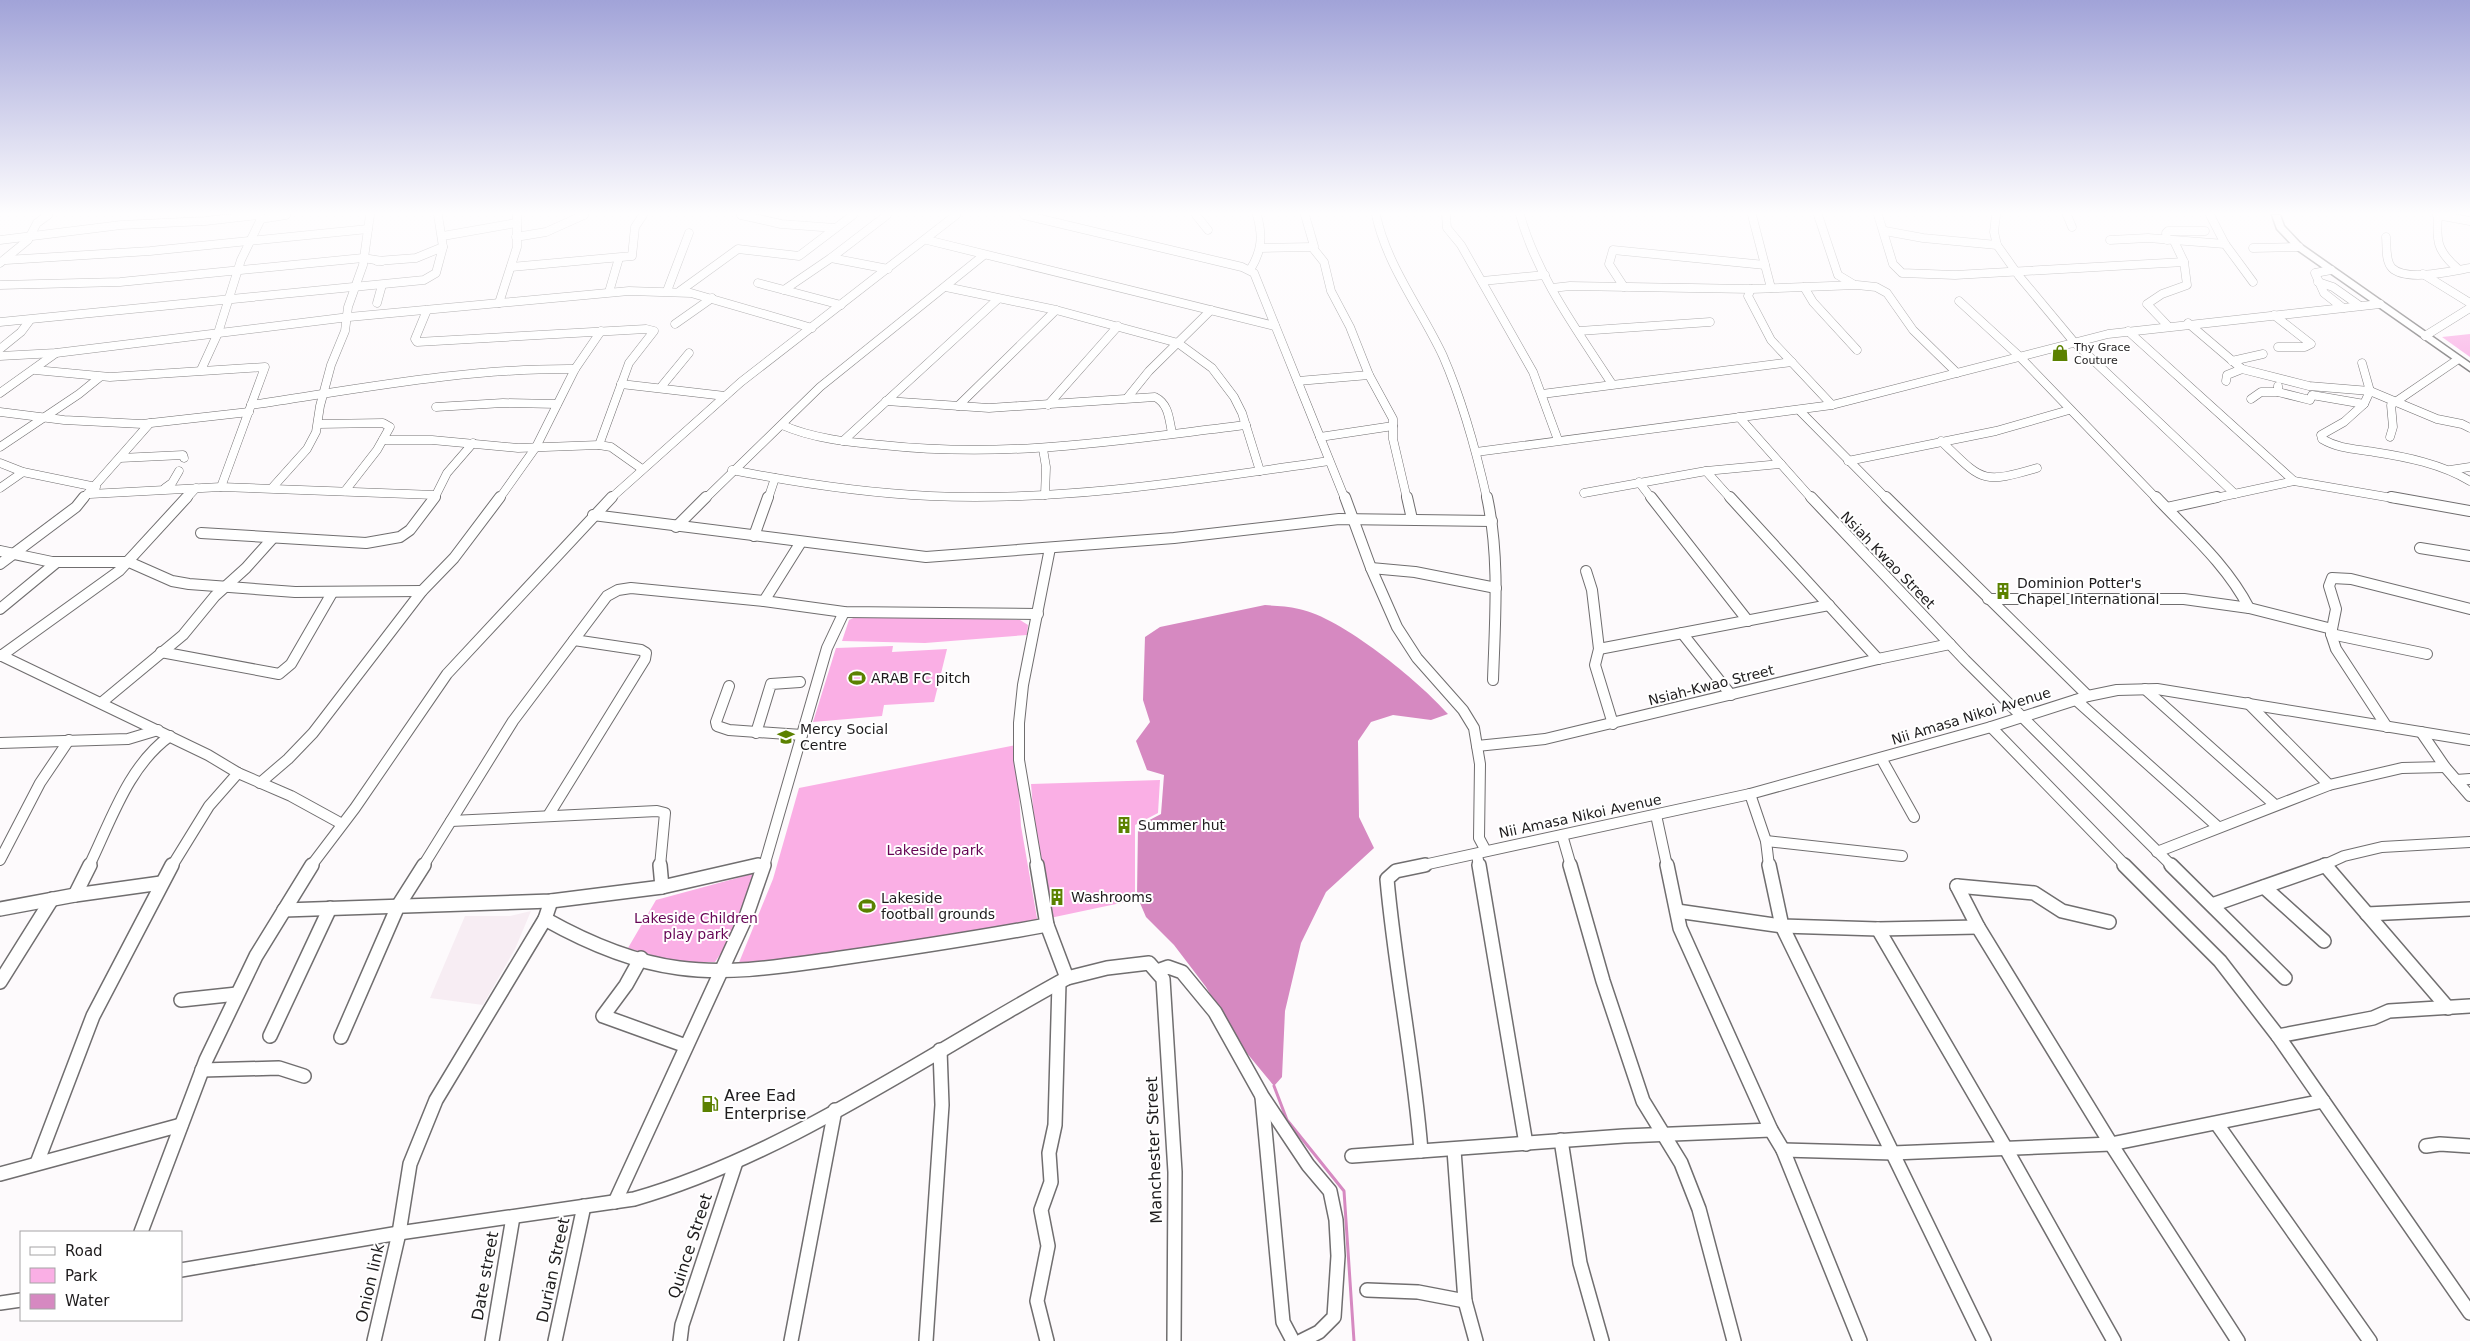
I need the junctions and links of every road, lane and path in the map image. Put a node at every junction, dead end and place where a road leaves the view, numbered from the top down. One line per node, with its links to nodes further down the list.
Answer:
1 (161, 278): 31 (street)
2 (237, 278): 47 (street)
3 (357, 278): 37 (street)
4 (432, 278): 32 (street)
5 (507, 278): 50 (street)
6 (613, 278): 44 (street)
7 (672, 278): 41 (street)
8 (700, 278): 43 (street)
9 (802, 278): 42 (street)
10 (877, 278): 53 (street)
11 (957, 278): 34 (street)
12 (1077, 278): 59 (street)
13 (1257, 278): 68 (street)
14 (1328, 278): 96 (street)
15 (1401, 278): 144 (street)
16 (1512, 278): 27 (street)
17 (1546, 278): 38 (street)
18 (1618, 278): 35 (street)
19 (1768, 278): 39 (street)
20 (1843, 278): 33 (street)
21 (2020, 278): 76 (street)
22 (2186, 278): 69 (street)
23 (2250, 278): 28 (street)
24 (2317, 278): 29 (street)
25 (2342, 278): 52 (main road)
26 (2429, 278): 51 (street)
27 (1482, 280): 106 (street)
28 (2253, 282)
29 (2318, 282): 54 (street); 55 (street)
30 (758, 283): 42 (street)
31 (0, 285)
32 (382, 285): 37 (street); 49 (street)
33 (1856, 285): 36 (street); 95 (street)
34 (946, 287): 46 (street); 129 (street)
35 (1624, 287): 38 (street); 40 (street)
36 (1804, 287): 39 (street); 80 (street)
37 (354, 288): 47 (street); 61 (street)
38 (1552, 288): 72 (street)
39 (1771, 288): 40 (street)
40 (1751, 289): 88 (street)
41 (667, 290): 43 (street); 44 (street)
42 (784, 290): 53 (street)
43 (680, 291): 45 (street)
44 (609, 292): 50 (street)
45 (712, 298): 66 (street); 70 (street)
46 (998, 299): 58 (street); 112 (street)
47 (227, 301): 62 (street); 74 (street)
48 (1959, 301): 84 (street)
49 (377, 303)
50 (499, 303): 57 (street)
51 (2470, 303)
52 (2380, 304): 54 (street); 75 (main road)
53 (841, 305): 70 (street)
54 (2360, 306): 55 (street)
55 (2343, 308): 60 (street)
56 (2470, 308): 75 (street)
57 (427, 310): 61 (street); 71 (street)
58 (1056, 310): 67 (street); 118 (street)
59 (1211, 310): 68 (street); 77 (street)
60 (2274, 315): 65 (street); 78 (street)
61 (347, 319): 74 (street); 107 (street)
62 (30, 320): 63 (street); 79 (street)
63 (0, 322)
64 (1710, 322): 72 (street)
65 (2188, 323): 69 (street); 87 (street)
66 (675, 324)
67 (1118, 326): 77 (street); 117 (street)
68 (1275, 326): 99 (street)
69 (2168, 326): 73 (street)
70 (812, 328): 109 (street)
71 (601, 331): 90 (street); 100 (street)
72 (1579, 331): 101 (street)
73 (2128, 331): 76 (street); 161 (street)
74 (218, 333): 81 (street); 94 (street)
75 (2425, 336): 86 (main road)
76 (2074, 342): 84 (street); 172 (street)
77 (1178, 343): 110 (street); 128 (street)
78 (2278, 347)
79 (0, 349)
80 (1858, 350)
81 (56, 352): 85 (street); 93 (street)
82 (689, 353): 103 (street)
83 (2263, 354): 87 (street)
84 (2018, 355): 95 (street); 122 (street)
85 (0, 356)
86 (2457, 360): 91 (main road); 113 (street)
87 (2232, 361): 92 (street)
88 (1792, 362): 101 (street); 115 (street)
89 (2362, 363): 104 (street)
90 (575, 368): 107 (street); 114 (street)
91 (2470, 368)
92 (2242, 369): 98 (street); 102 (street)
93 (35, 370): 97 (street); 105 (street)
94 (201, 370): 97 (street); 120 (street)
95 (1957, 373): 115 (street)
96 (1369, 375): 99 (street); 130 (street)
97 (100, 377): 124 (street)
98 (2226, 381)
99 (1298, 382): 134 (street)
100 (621, 384): 103 (street); 140 (street)
101 (1612, 384): 106 (street)
102 (2309, 386): 104 (street); 108 (street)
103 (661, 387): 109 (street)
104 (2370, 391): 113 (street); 116 (street)
105 (0, 393)
106 (1542, 394): 136 (street)
107 (324, 395): 120 (street); 127 (street)
108 (2312, 395): 111 (street); 116 (street)
109 (725, 396): 153 (street)
110 (1128, 397): 117 (street); 132 (street)
111 (2251, 399)
112 (886, 400): 118 (street); 137 (street)
113 (2396, 401): 131 (street); 133 (street)
114 (557, 404): 119 (street); 141 (street)
115 (1832, 404): 121 (street)
116 (2364, 404): 155 (street)
117 (1048, 405): 118 (street)
118 (958, 406)
119 (436, 407)
120 (250, 408): 126 (street); 164 (street)
121 (1799, 410): 125 (street); 148 (street)
122 (2070, 410): 138 (street); 175 (street)
123 (0, 412): 124 (street)
124 (44, 417): 126 (street); 142 (street)
125 (1739, 418): 136 (street); 150 (street, Nsiah Kwao Street)
126 (150, 423): 145 (street)
127 (318, 424): 135 (street); 168 (street)
128 (1246, 424): 132 (street); 157 (street)
129 (782, 425): 137 (street); 154 (street)
130 (1393, 426): 134 (street); 179 (street)
131 (2470, 428)
132 (1172, 433): 143 (street)
133 (2390, 436)
134 (1320, 437): 147 (street)
135 (383, 440): 139 (street); 170 (street)
136 (1558, 440): 144 (street)
137 (843, 441): 143 (street)
138 (1941, 441): 148 (street); 152 (street)
139 (473, 444): 141 (street); 173 (street)
140 (599, 445): 141 (street); 153 (street)
141 (536, 446): 198 (street)
142 (0, 447)
143 (1043, 449): 174 (street)
144 (1476, 452): 180 (street)
145 (120, 458): 146 (street); 169 (street)
146 (184, 458)
147 (1329, 461): 157 (street); 178 (street)
148 (1848, 461): 200 (street)
149 (0, 463): 159 (street)
150 (1782, 464): 158 (street); 212 (street, Nsiah Kwao Street)
151 (2470, 466): 155 (street)
152 (2037, 468)
153 (642, 470): 177 (street)
154 (732, 470): 160 (street); 181 (street)
155 (2450, 470): 162 (street)
156 (179, 471): 166 (street)
157 (1260, 471): 174 (street)
158 (1706, 471): 163 (street); 202 (street)
159 (23, 472): 165 (street); 169 (street)
160 (775, 478): 174 (street); 183 (street)
161 (2294, 481): 172 (street); 176 (street)
162 (2470, 481)
163 (1639, 482): 171 (street); 208 (street)
164 (221, 487): 167 (street); 168 (street)
165 (0, 488)
166 (165, 488): 167 (street); 169 (street)
167 (196, 488): 192 (street)
168 (272, 488): 170 (street)
169 (93, 490): 189 (street)
170 (345, 491): 173 (street)
171 (1584, 493)
172 (2235, 494): 175 (street)
173 (435, 495): 184 (street)
174 (1045, 495)
175 (2167, 508): 203 (street)
176 (2470, 512)
177 (593, 515): 181 (street); 254 (street)
178 (1353, 518): 179 (street); 186 (street); 194 (street)
179 (1412, 519): 180 (street)
180 (1492, 520): 197 (street)
181 (676, 527): 183 (street)
182 (201, 533): 184 (street)
183 (754, 536): 185 (street)
184 (272, 539): 196 (street)
185 (801, 542): 186 (street); 201 (street)
186 (1050, 548): 207 (street)
187 (2420, 548): 190 (street)
188 (0, 551): 189 (street)
189 (13, 555): 191 (street); 193 (street)
190 (2470, 556)
191 (57, 562): 192 (street); 204 (street)
192 (129, 562): 196 (street); 216 (street)
193 (0, 564)
194 (1371, 568): 197 (street); 239 (street)
195 (1586, 571): 213 (street)
196 (225, 587): 199 (street); 214 (street)
197 (1496, 588): 218 (street)
198 (422, 591): 199 (street); 245 (street)
199 (332, 593): 214 (street)
200 (1988, 599): 203 (street); 223 (street)
201 (764, 601): 206 (street); 211 (street)
202 (1829, 605): 208 (street); 217 (street)
203 (2249, 608): 209 (street)
204 (0, 609)
205 (2470, 609): 209 (street)
206 (844, 612): 207 (street); 234 (street)
207 (1038, 614): 281 (street)
208 (1748, 620): 210 (street)
209 (2332, 632): 215 (street); 230 (street)
210 (1682, 633): 213 (street); 222 (street)
211 (574, 640): 251 (street); 253 (street)
212 (1950, 644): 217 (street, Nsiah-Kwao Street); 227 (street, Nsiah Kwao Street)
213 (1599, 649): 228 (street)
214 (161, 652): 225 (street)
215 (2426, 654)
216 (1, 657): 225 (street)
217 (1878, 659): 222 (street, Nsiah-Kwao Street)
218 (1493, 680)
219 (800, 682): 233 (street)
220 (728, 686): 233 (street)
221 (2145, 689): 223 (street, Nii Amasa Nikoi Avenue); 226 (street, Nii Amasa Nikoi Avenue); 249 (street)
222 (1731, 695): 228 (street, Nsiah-Kwao Street)
223 (2088, 696): 224 (street, Nii Amasa Nikoi Avenue)
224 (2076, 700): 227 (street, Nii Amasa Nikoi Avenue); 255 (street)
225 (101, 703): 231 (street)
226 (2248, 703): 230 (street, Nii Amasa Nikoi Avenue); 246 (street)
227 (2021, 718): 229 (street, Nii Amasa Nikoi Avenue); 259 (street, Nsiah Kwao Street)
228 (1612, 724): 239 (street, Nsiah-Kwao Street)
229 (1991, 727): 240 (street, Nii Amasa Nikoi Avenue); 297 (street)
230 (2387, 727): 232 (street, Nii Amasa Nikoi Avenue)
231 (158, 730): 235 (street); 236 (street)
232 (2422, 732): 237 (street, Nii Amasa Nikoi Avenue); 241 (street)
233 (756, 733): 234 (street)
234 (802, 735): 263 (street)
235 (170, 736): 242 (street); 268 (street)
236 (69, 740): 238 (street); 262 (street)
237 (2470, 740)
238 (0, 743)
239 (1477, 746): 260 (street)
240 (1881, 758): 247 (street, Nii Amasa Nikoi Avenue); 252 (street)
241 (2446, 767): 243 (street); 246 (street)
242 (238, 773): 245 (street); 265 (street)
243 (2456, 780): 244 (street); 248 (street)
244 (2470, 780)
245 (260, 783): 254 (street)
246 (2329, 785): 249 (street)
247 (1750, 794): 250 (street, Nii Amasa Nikoi Avenue); 257 (street)
248 (2470, 796)
249 (2275, 805): 255 (street)
250 (1656, 815): 256 (street, Nii Amasa Nikoi Avenue); 277 (street)
251 (548, 816): 253 (street); 266 (street)
252 (1914, 817)
253 (451, 820): 272 (street)
254 (342, 824): 276 (street)
255 (2218, 827): 259 (street)
256 (1562, 834): 260 (street, Nii Amasa Nikoi Avenue); 309 (street)
257 (1766, 841): 261 (street); 282 (street)
258 (2470, 842): 264 (street)
259 (2157, 852): 271 (street, Nsiah Kwao Street)
260 (1481, 853): 311 (street); 316 (street, Nii Amasa Nikoi Avenue)
261 (1902, 856)
262 (0, 860)
263 (764, 863): 266 (street); 288 (street)
264 (2325, 865): 267 (street); 278 (street)
265 (161, 884): 268 (street); 322 (street)
266 (662, 887): 270 (street)
267 (2264, 887): 271 (street); 285 (street)
268 (75, 895): 269 (street)
269 (52, 899): 274 (street); 291 (street)
270 (551, 901): 272 (street); 279 (street, Onion link)
271 (2212, 905): 289 (street, Nsiah Kwao Street)
272 (398, 906): 273 (street); 298 (street)
273 (330, 908): 276 (street); 296 (street)
274 (0, 909)
275 (2470, 909): 278 (street)
276 (284, 910): 292 (street)
277 (1677, 911): 282 (street); 308 (street)
278 (2367, 914): 294 (street)
279 (545, 919): 286 (street); 328 (street, Onion link)
280 (2109, 922): 283 (street)
281 (1047, 926): 288 (street); 290 (street)
282 (1782, 926): 284 (street); 319 (street)
283 (1978, 927): 284 (street); 312 (street)
284 (1878, 929): 315 (street)
285 (2324, 941)
286 (641, 958): 288 (street); 299 (street)
287 (1153, 967): 290 (street); 303 (street); 342 (street, Manchester Street)
288 (720, 970): 299 (street)
289 (2285, 978)
290 (1063, 981): 300 (street); 341 (street)
291 (0, 982)
292 (237, 994): 293 (street); 301 (street)
293 (181, 1000)
294 (2448, 1008): 295 (street); 297 (street)
295 (2468, 1011)
296 (270, 1036)
297 (2278, 1036): 304 (street)
298 (341, 1037)
299 (686, 1046): 324 (street)
300 (940, 1050): 305 (street); 340 (street)
301 (202, 1070): 302 (street); 307 (street)
302 (304, 1076)
303 (1262, 1096): 343 (street); 344 (street)
304 (2324, 1101): 306 (street); 334 (street)
305 (835, 1110): 321 (street); 339 (street)
306 (2217, 1124): 312 (street); 352 (street)
307 (181, 1125): 322 (street); 327 (street)
308 (1771, 1130): 309 (street); 318 (street)
309 (1663, 1134): 310 (street); 347 (street)
310 (1561, 1140): 311 (street); 346 (street)
311 (1526, 1144): 317 (street)
312 (2111, 1144): 315 (street); 351 (street)
313 (2426, 1146): 314 (street)
314 (2470, 1146)
315 (2005, 1147): 319 (street); 350 (street)
316 (1421, 1150): 317 (street); 320 (street)
317 (1454, 1150): 332 (street)
318 (1783, 1150): 319 (street); 348 (street)
319 (1894, 1153): 349 (street)
320 (1352, 1156)
321 (736, 1162): 324 (street); 338 (street, Quince Street)
322 (37, 1163): 323 (street)
323 (0, 1174)
324 (615, 1202): 325 (street)
325 (584, 1206): 326 (street); 337 (street, Durian Street)
326 (513, 1216): 328 (street); 336 (street, Date street)
327 (141, 1231)
328 (399, 1233): 329 (street); 335 (street, Onion link)
329 (182, 1270)
330 (1366, 1290): 332 (street)
331 (20, 1300): 333 (street)
332 (1465, 1300): 345 (street)
333 (0, 1303)
334 (2470, 1313)
335 (374, 1341)
336 (492, 1341)
337 (555, 1341)
338 (680, 1341)
339 (791, 1341)
340 (926, 1341)
341 (1047, 1341)
342 (1174, 1341)
343 (1293, 1341)
344 (1301, 1341)
345 (1476, 1341)
346 (1602, 1341)
347 (1734, 1341)
348 (1860, 1341)
349 (1984, 1341)
350 (2114, 1341)
351 (2238, 1341)
352 (2370, 1341)

